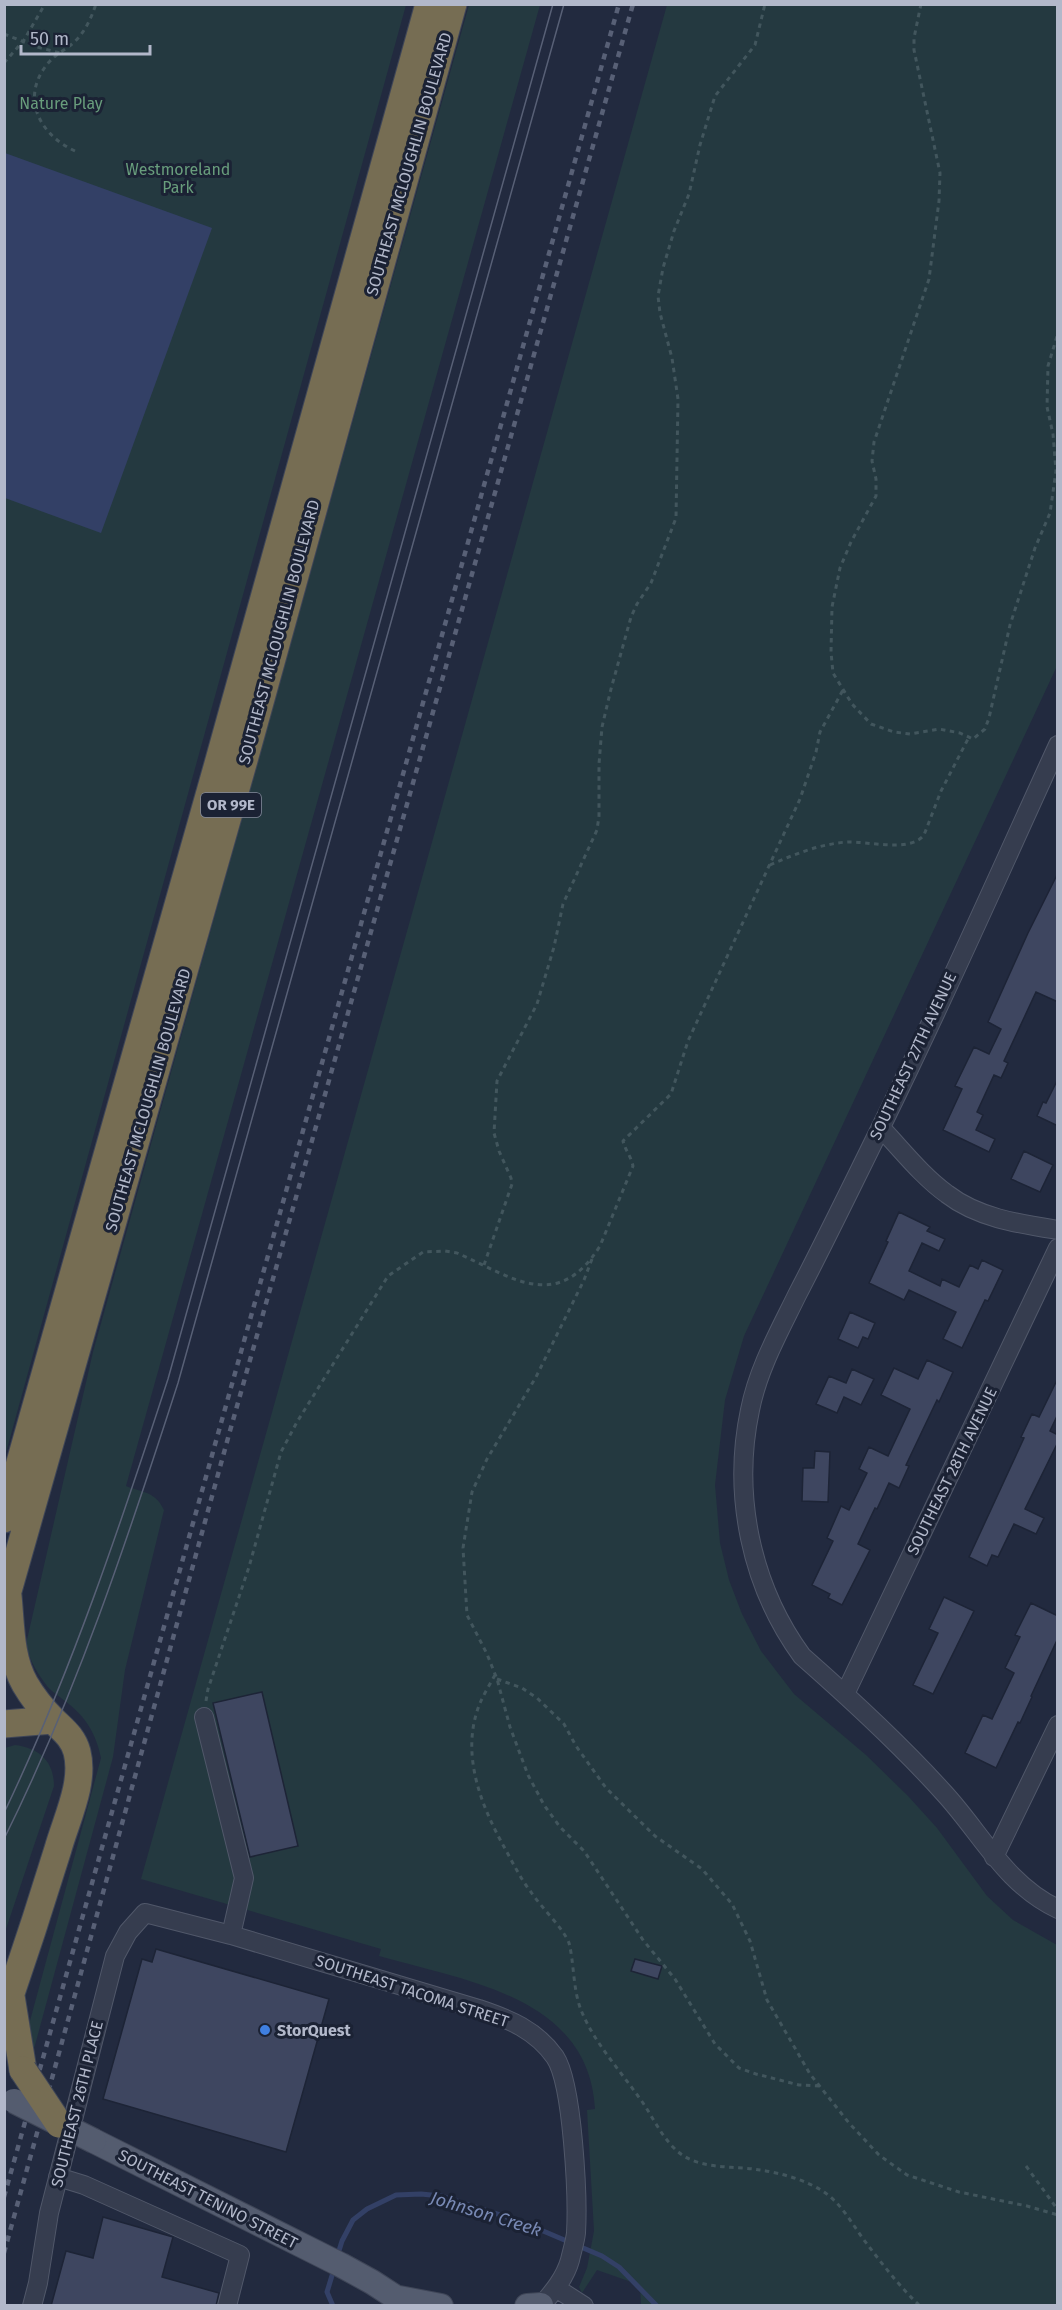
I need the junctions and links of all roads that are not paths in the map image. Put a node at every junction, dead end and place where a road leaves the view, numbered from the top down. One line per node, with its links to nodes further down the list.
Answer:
1 (429, 4): 7 (highway, SOUTHEAST MCLOUGHLIN BOULEVARD / OR 99E)
2 (453, 4): 8 (highway, SOUTHEAST MCLOUGHLIN BOULEVARD / OR 99E)
3 (1058, 745): 4 (street, SOUTHEAST 27TH AVENUE)
4 (880, 1128): 5 (street); 9 (street, SOUTHEAST 27TH AVENUE)
5 (1058, 1230)
6 (1058, 1248): 9 (street, SOUTHEAST 28TH AVENUE)
7 (4, 1519)
8 (6, 1600): 11 (highway)
9 (845, 1694): 14 (street, SOUTHEAST 27TH AVENUE)
10 (204, 1717): 17 (street)
11 (53, 1720): 12 (highway); 18 (highway)
12 (4, 1724)
13 (1058, 1725): 14 (street)
14 (994, 1857): 15 (street, SOUTHEAST 27TH AVENUE)
15 (1058, 1909)
16 (145, 1913): 17 (street, SOUTHEAST TACOMA STREET); 21 (street, SOUTHEAST 26TH PLACE)
17 (231, 1935): 22 (street, SOUTHEAST TACOMA STREET)
18 (6, 2004): 20 (highway, bridge)
19 (9, 2099): 20 (main road, SOUTHEAST TENINO STREET, bridge)
20 (59, 2124): 23 (main road, SOUTHEAST TENINO STREET, bridge)
21 (58, 2177): 24 (street, SOUTHEAST 26TH PLACE); 25 (street)
22 (546, 2296): 27 (street)
23 (404, 2302): 26 (main road, SOUTHEAST TENINO STREET)
24 (32, 2306)
25 (227, 2306)
26 (441, 2306)
27 (584, 2306)

